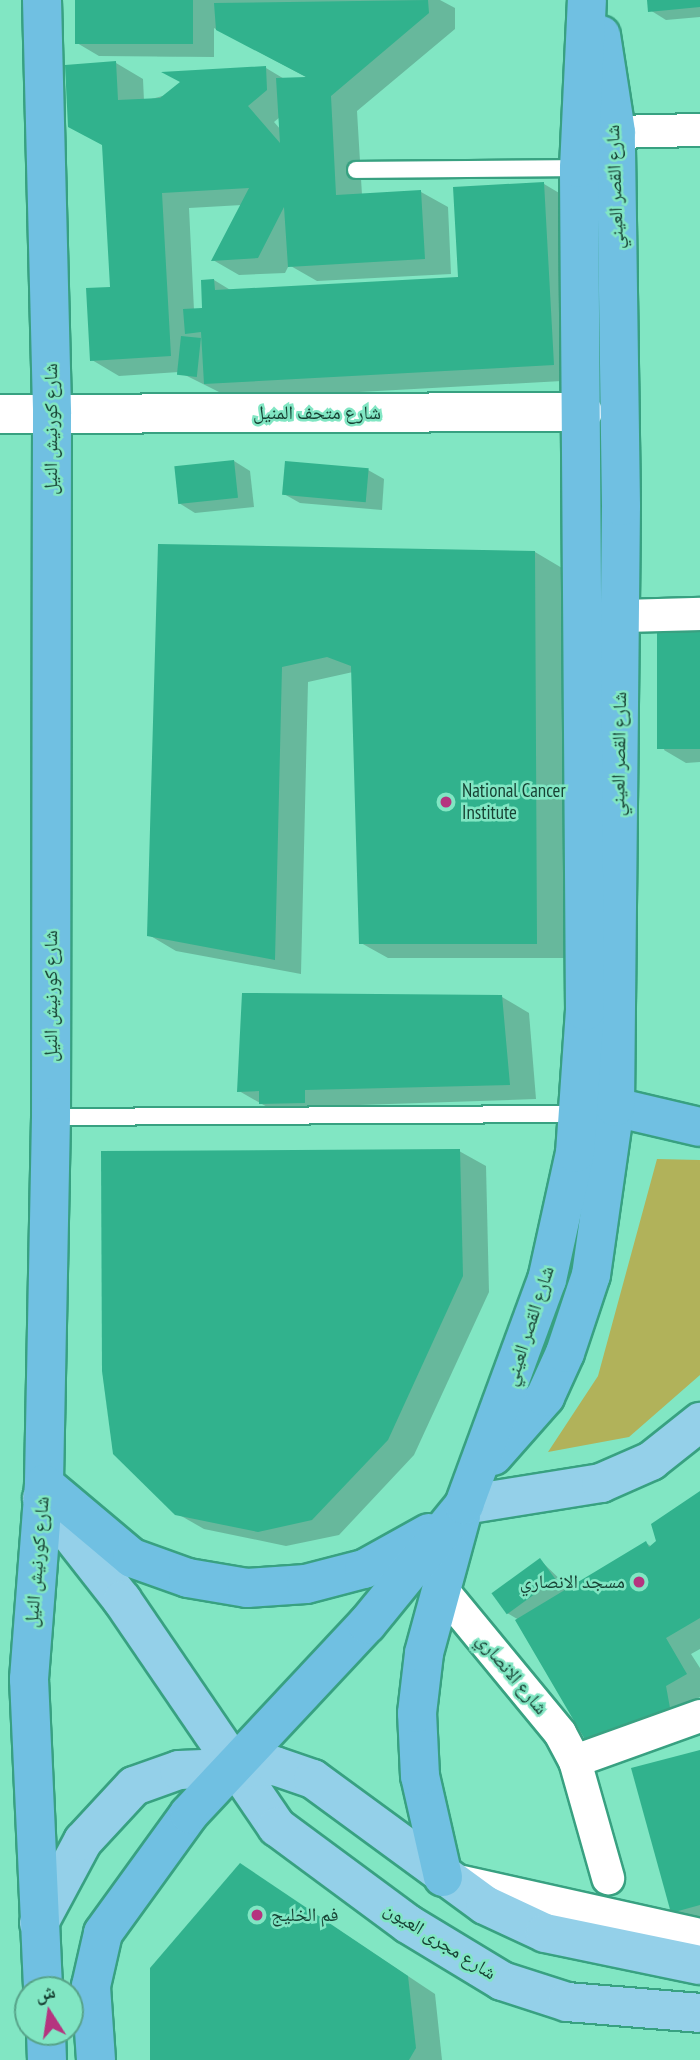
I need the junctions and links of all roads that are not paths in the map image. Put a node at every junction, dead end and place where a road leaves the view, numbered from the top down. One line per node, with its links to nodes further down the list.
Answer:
1 (42, 0): 10 (highway, شارع كورنيش النيل)
2 (587, 0): 6 (highway, شارع القصر العيني)
3 (596, 0): 5 (highway, شارع القصر العيني)
4 (700, 130): 5 (street)
5 (616, 132): 12 (highway, شارع القصر العيني)
6 (579, 168): 7 (lane); 8 (highway, شارع القصر العيني)
7 (356, 170)
8 (583, 412): 10 (street, شارع متحف المنيل); 13 (highway, شارع القصر العيني)
9 (0, 414): 10 (street, شارع متحف المنيل)
10 (52, 414): 14 (highway, شارع كورنيش النيل)
11 (700, 614): 12 (street)
12 (621, 616): 13 (highway, شارع القصر العيني)
13 (597, 1110): 14 (lane); 15 (highway); 17 (highway, شارع القصر العيني)
14 (51, 1117): 18 (highway, شارع كورنيش النيل)
15 (700, 1127)
16 (700, 1422): 17 (main road)
17 (471, 1490): 18 (highway); 19 (highway); 22 (highway, شارع القصر العيني)
18 (43, 1491): 22 (main road, شارع مجرى العيون); 25 (highway, شارع كورنيش النيل)
19 (443, 1591): 21 (street, شارع الانصاري); 23 (highway)
20 (700, 1716): 21 (street)
21 (575, 1761): 24 (street, شارع الانصاري)
22 (231, 1767): 23 (main road); 25 (main road); 29 (main road, شارع مجرى العيون); 30 (highway)
23 (443, 1877): 26 (street); 27 (main road)
24 (608, 1878)
25 (39, 1923): 28 (highway, شارع كورنيش النيل)
26 (700, 1935)
27 (700, 1965)
28 (42, 1976)
29 (700, 2013)
30 (96, 2060)

